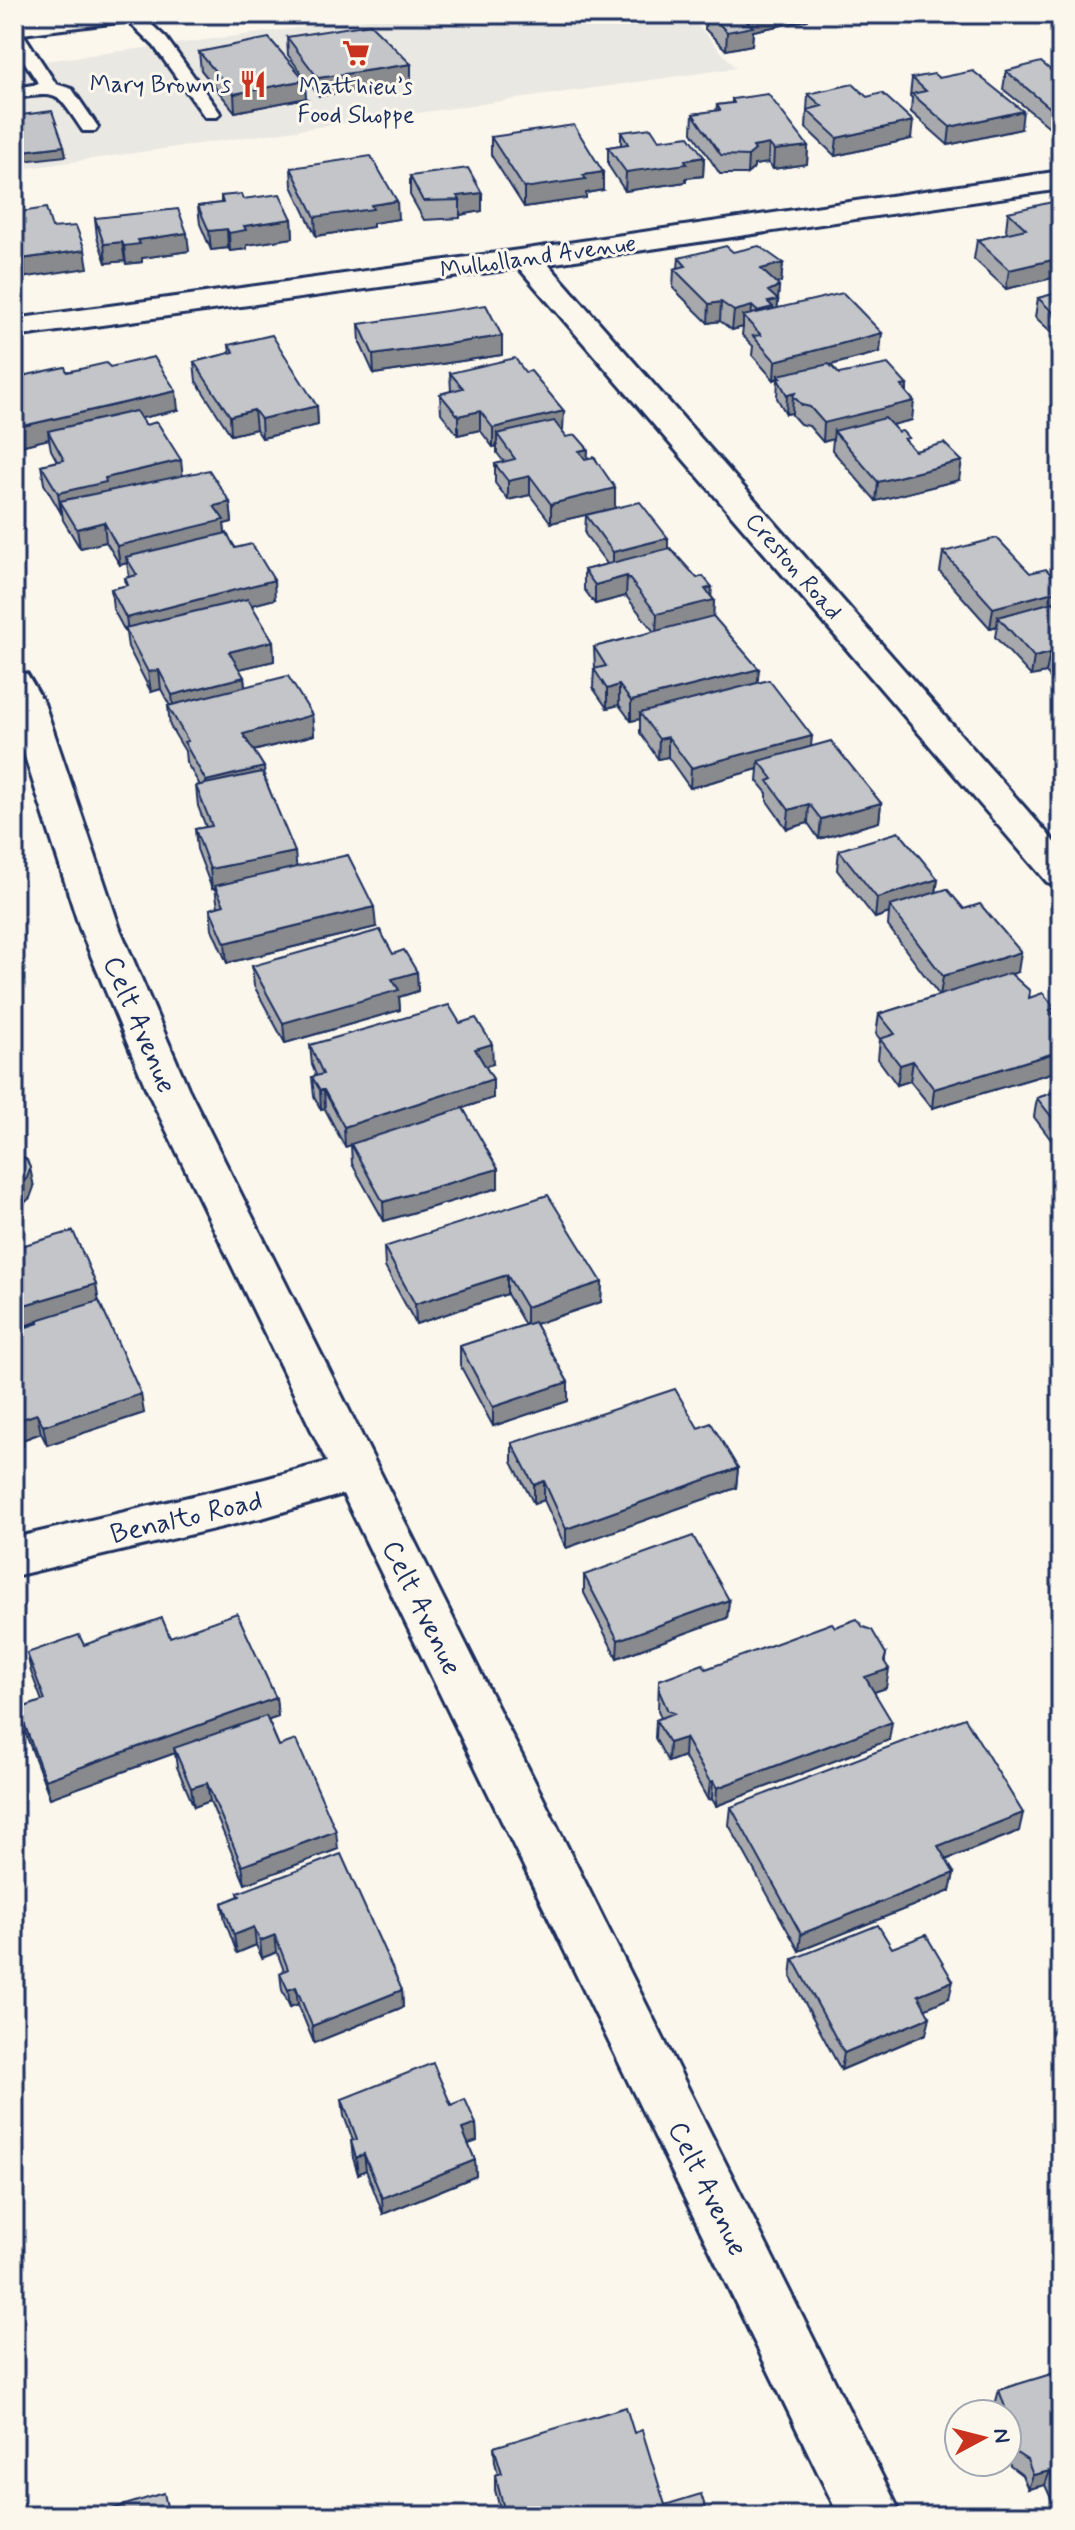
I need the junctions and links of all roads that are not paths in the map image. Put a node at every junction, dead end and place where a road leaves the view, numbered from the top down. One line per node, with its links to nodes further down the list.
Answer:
1 (119, 14): 3 (street)
2 (130, 14): 6 (lane)
3 (14, 30): 4 (lane)
4 (50, 88): 5 (lane); 7 (lane)
5 (14, 93)
6 (211, 113)
7 (89, 127)
8 (1061, 180): 9 (street, Mulholland Avenue)
9 (527, 258): 10 (street, Mulholland Avenue); 12 (street, Creston Road)
10 (14, 328)
11 (18, 697): 13 (street, Celt Avenue)
12 (1061, 873)
13 (356, 1472): 14 (street, Benalto Road); 15 (street, Celt Avenue)
14 (14, 1557)
15 (871, 2516)

